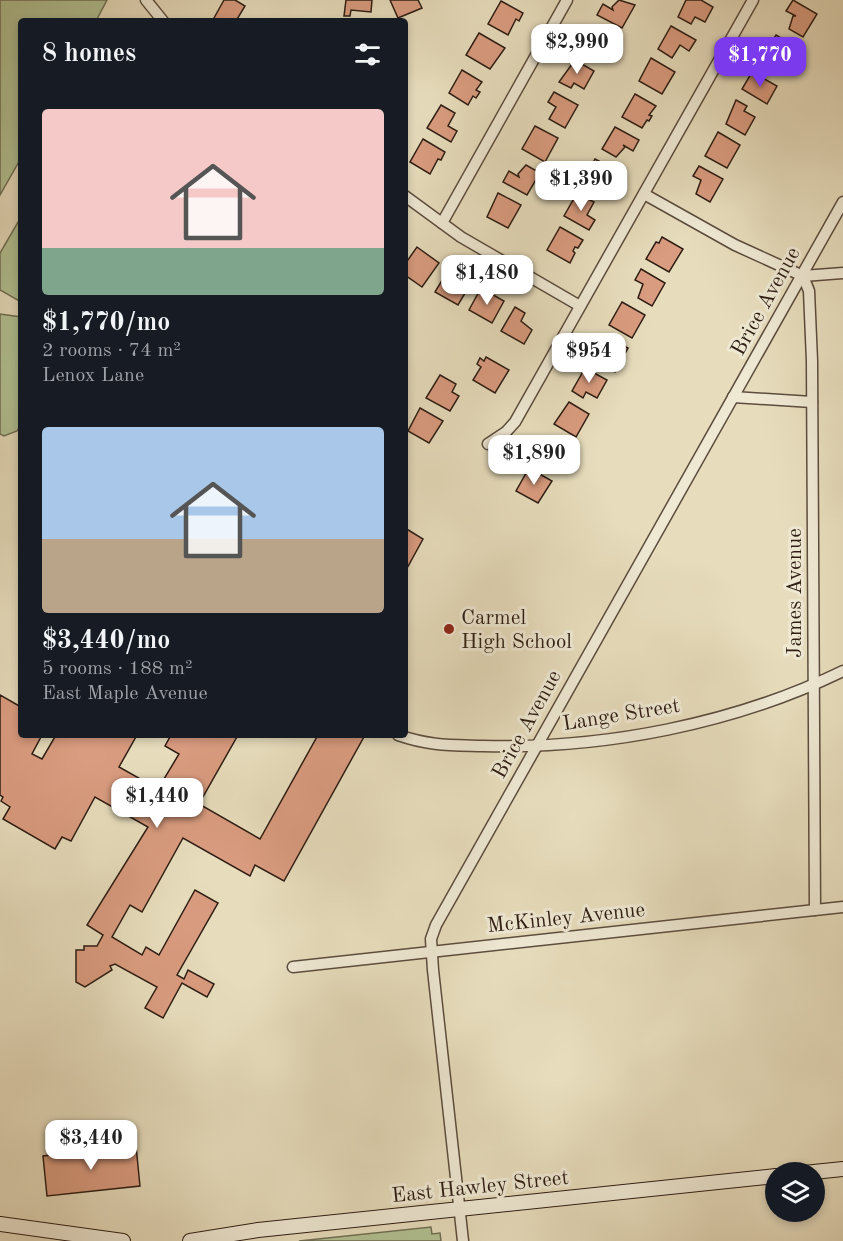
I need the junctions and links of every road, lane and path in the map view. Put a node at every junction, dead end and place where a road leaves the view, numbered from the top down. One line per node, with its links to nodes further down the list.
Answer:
1 (146, 0): 4 (street)
2 (567, 0): 8 (street)
3 (753, 0): 5 (street)
4 (161, 18)
5 (644, 194): 10 (street); 11 (street)
6 (408, 198): 8 (street)
7 (843, 202): 10 (street, Brice Avenue)
8 (442, 223): 11 (street)
9 (843, 273): 10 (street)
10 (803, 276): 12 (street, Brice Avenue); 13 (street, James Avenue)
11 (580, 306): 14 (street)
12 (733, 397): 13 (street); 18 (street, Brice Avenue)
13 (812, 402): 16 (street, James Avenue)
14 (488, 444)
15 (843, 671): 16 (street, Lange Street)
16 (814, 685): 18 (street, Lange Street); 20 (street, James Avenue)
17 (407, 738): 18 (street, Lange Street)
18 (536, 746): 21 (street, Brice Avenue)
19 (843, 907): 20 (street, McKinley Avenue)
20 (815, 910): 21 (street, McKinley Avenue)
21 (431, 952): 22 (street, McKinley Avenue); 26 (street, Brice Avenue)
22 (293, 968)
23 (843, 1169): 24 (street)
24 (825, 1171)
25 (765, 1177): 26 (street, East Hawley Street)
26 (459, 1210): 29 (street, East Hawley Street); 30 (street, Brice Avenue)
27 (0, 1224): 28 (street)
28 (123, 1241)
29 (190, 1241)
30 (463, 1241)

